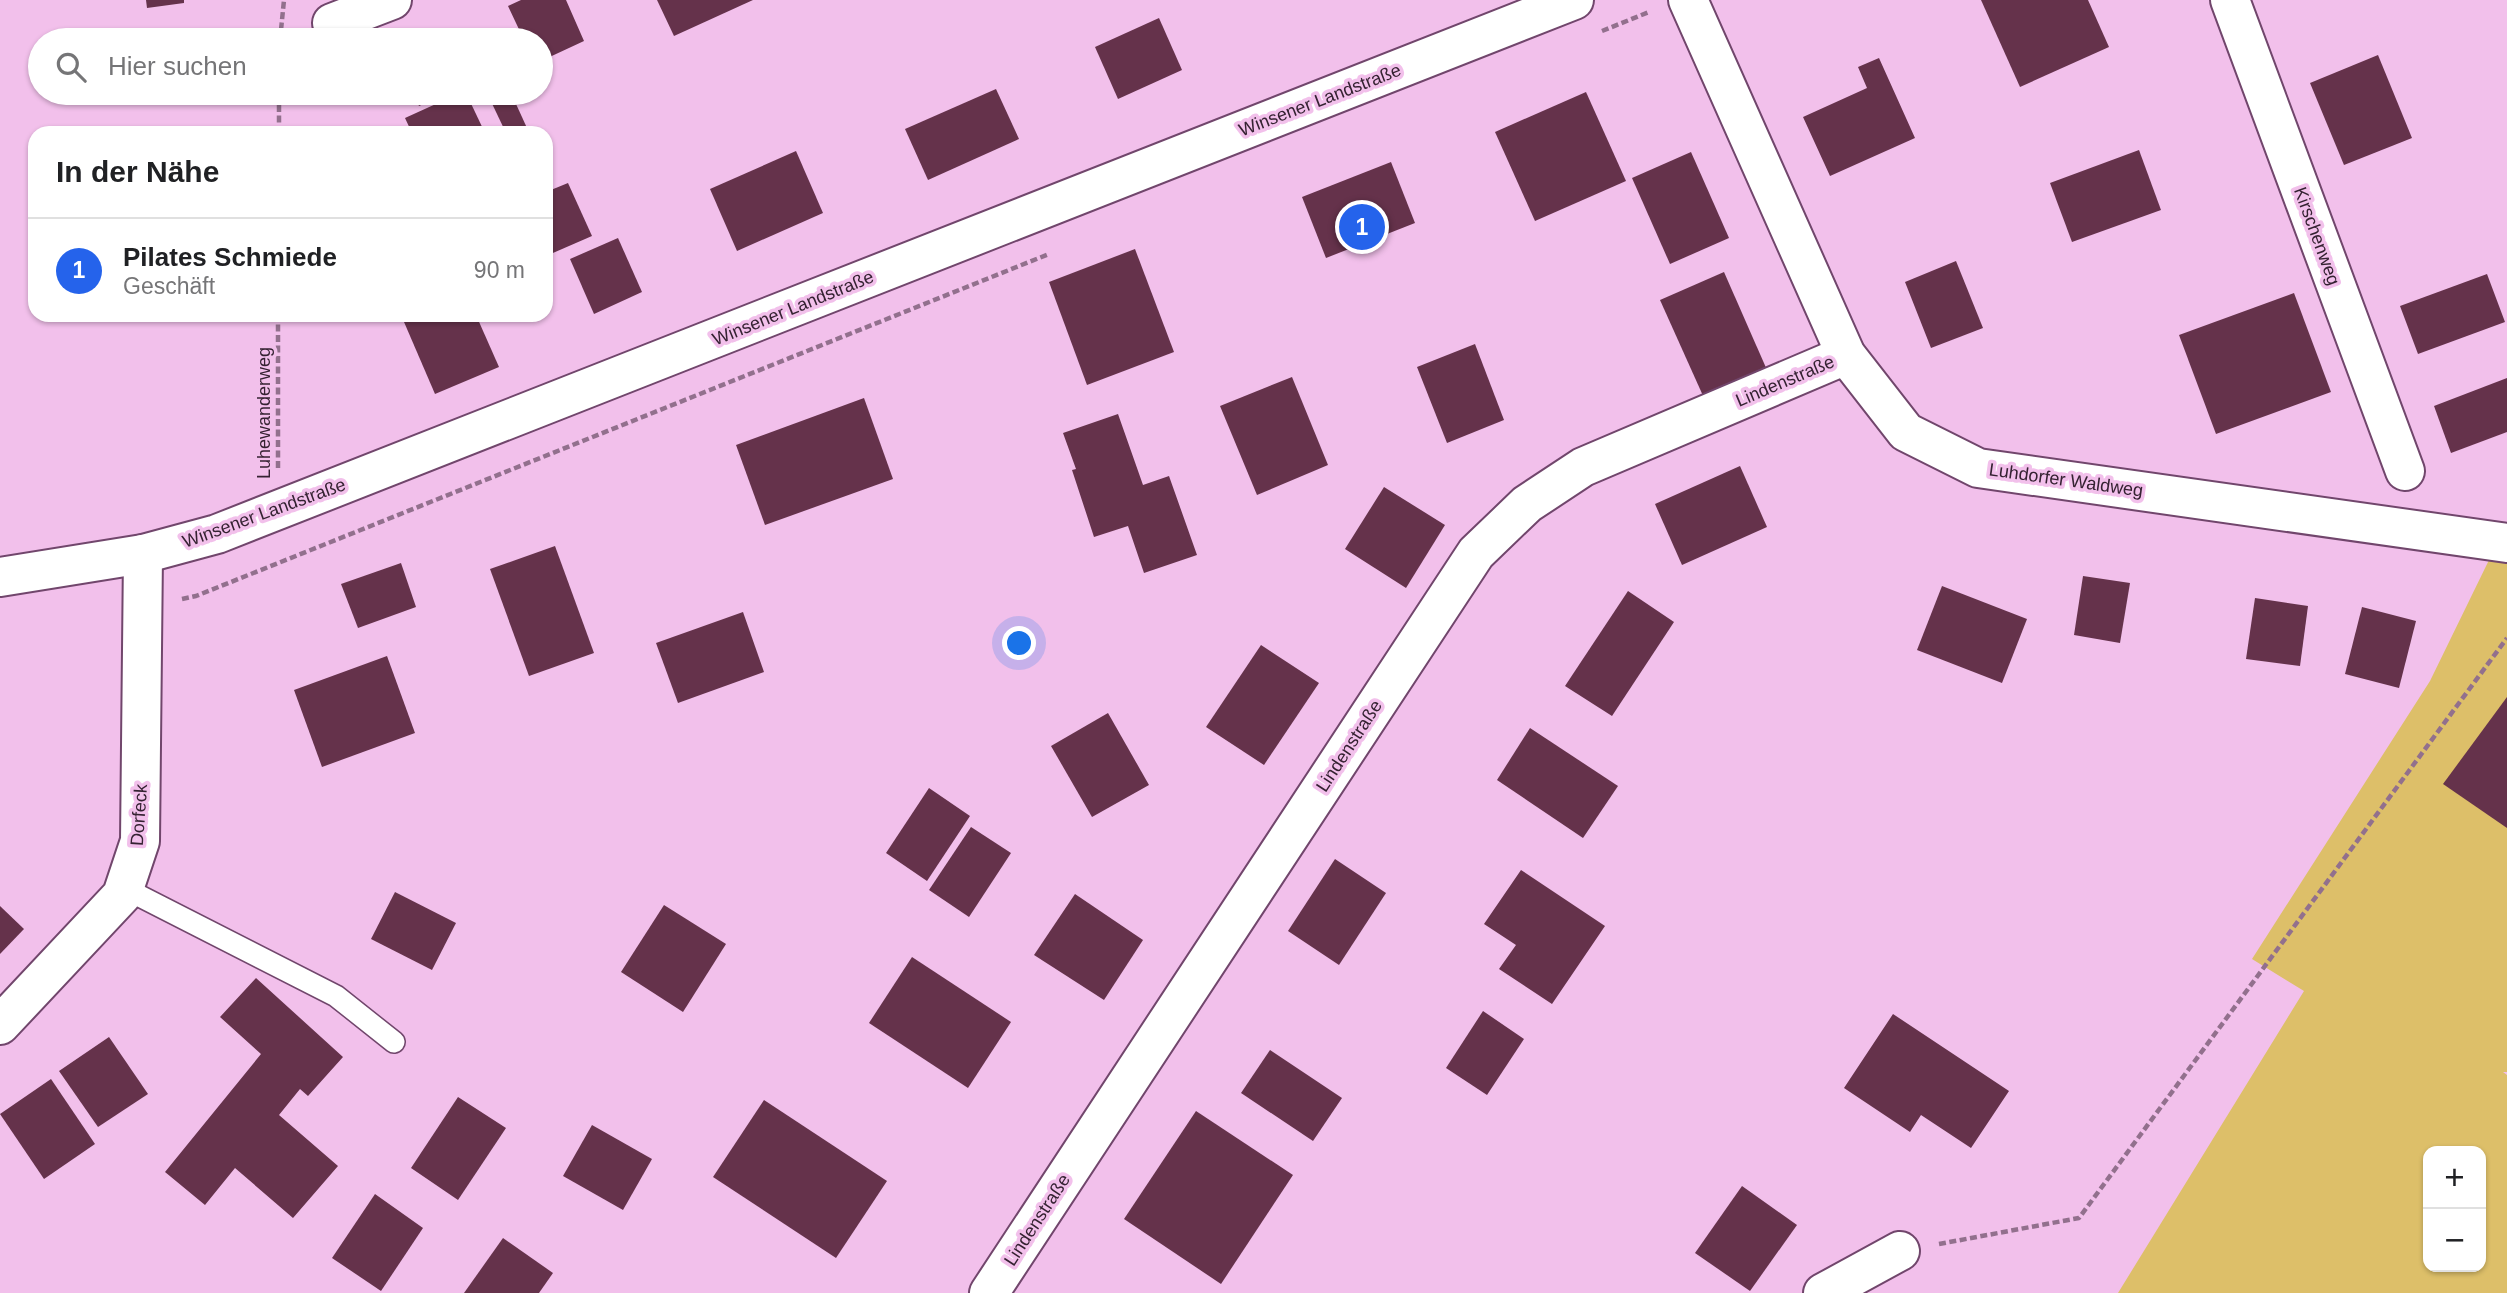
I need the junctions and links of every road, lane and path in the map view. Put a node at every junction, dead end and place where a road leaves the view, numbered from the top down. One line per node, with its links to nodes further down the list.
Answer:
1 (284, 0): 7 (path)
2 (392, 0): 6 (street)
3 (1574, 0): 13 (street, Winsener Landstraße)
4 (1688, 0): 11 (street, Luhdorfer Waldweg)
5 (2230, 0): 12 (street, Kirschenweg)
6 (332, 23)
7 (281, 28)
8 (279, 105): 9 (path)
9 (279, 126)
10 (278, 322): 13 (path, Luhewanderweg)
11 (1846, 355): 14 (street, Luhdorfer Waldweg); 22 (street, Lindenstraße)
12 (2405, 471)
13 (278, 511): 15 (street, Winsener Landstraße)
14 (2507, 543)
15 (143, 554): 16 (street, Winsener Landstraße); 18 (street, Dorfeck)
16 (0, 577)
17 (2507, 638): 21 (path)
18 (124, 888): 19 (street, Dorfeck); 20 (lane)
19 (0, 1025)
20 (394, 1042)
21 (1900, 1251): 23 (street)
22 (989, 1293)
23 (1823, 1293)

